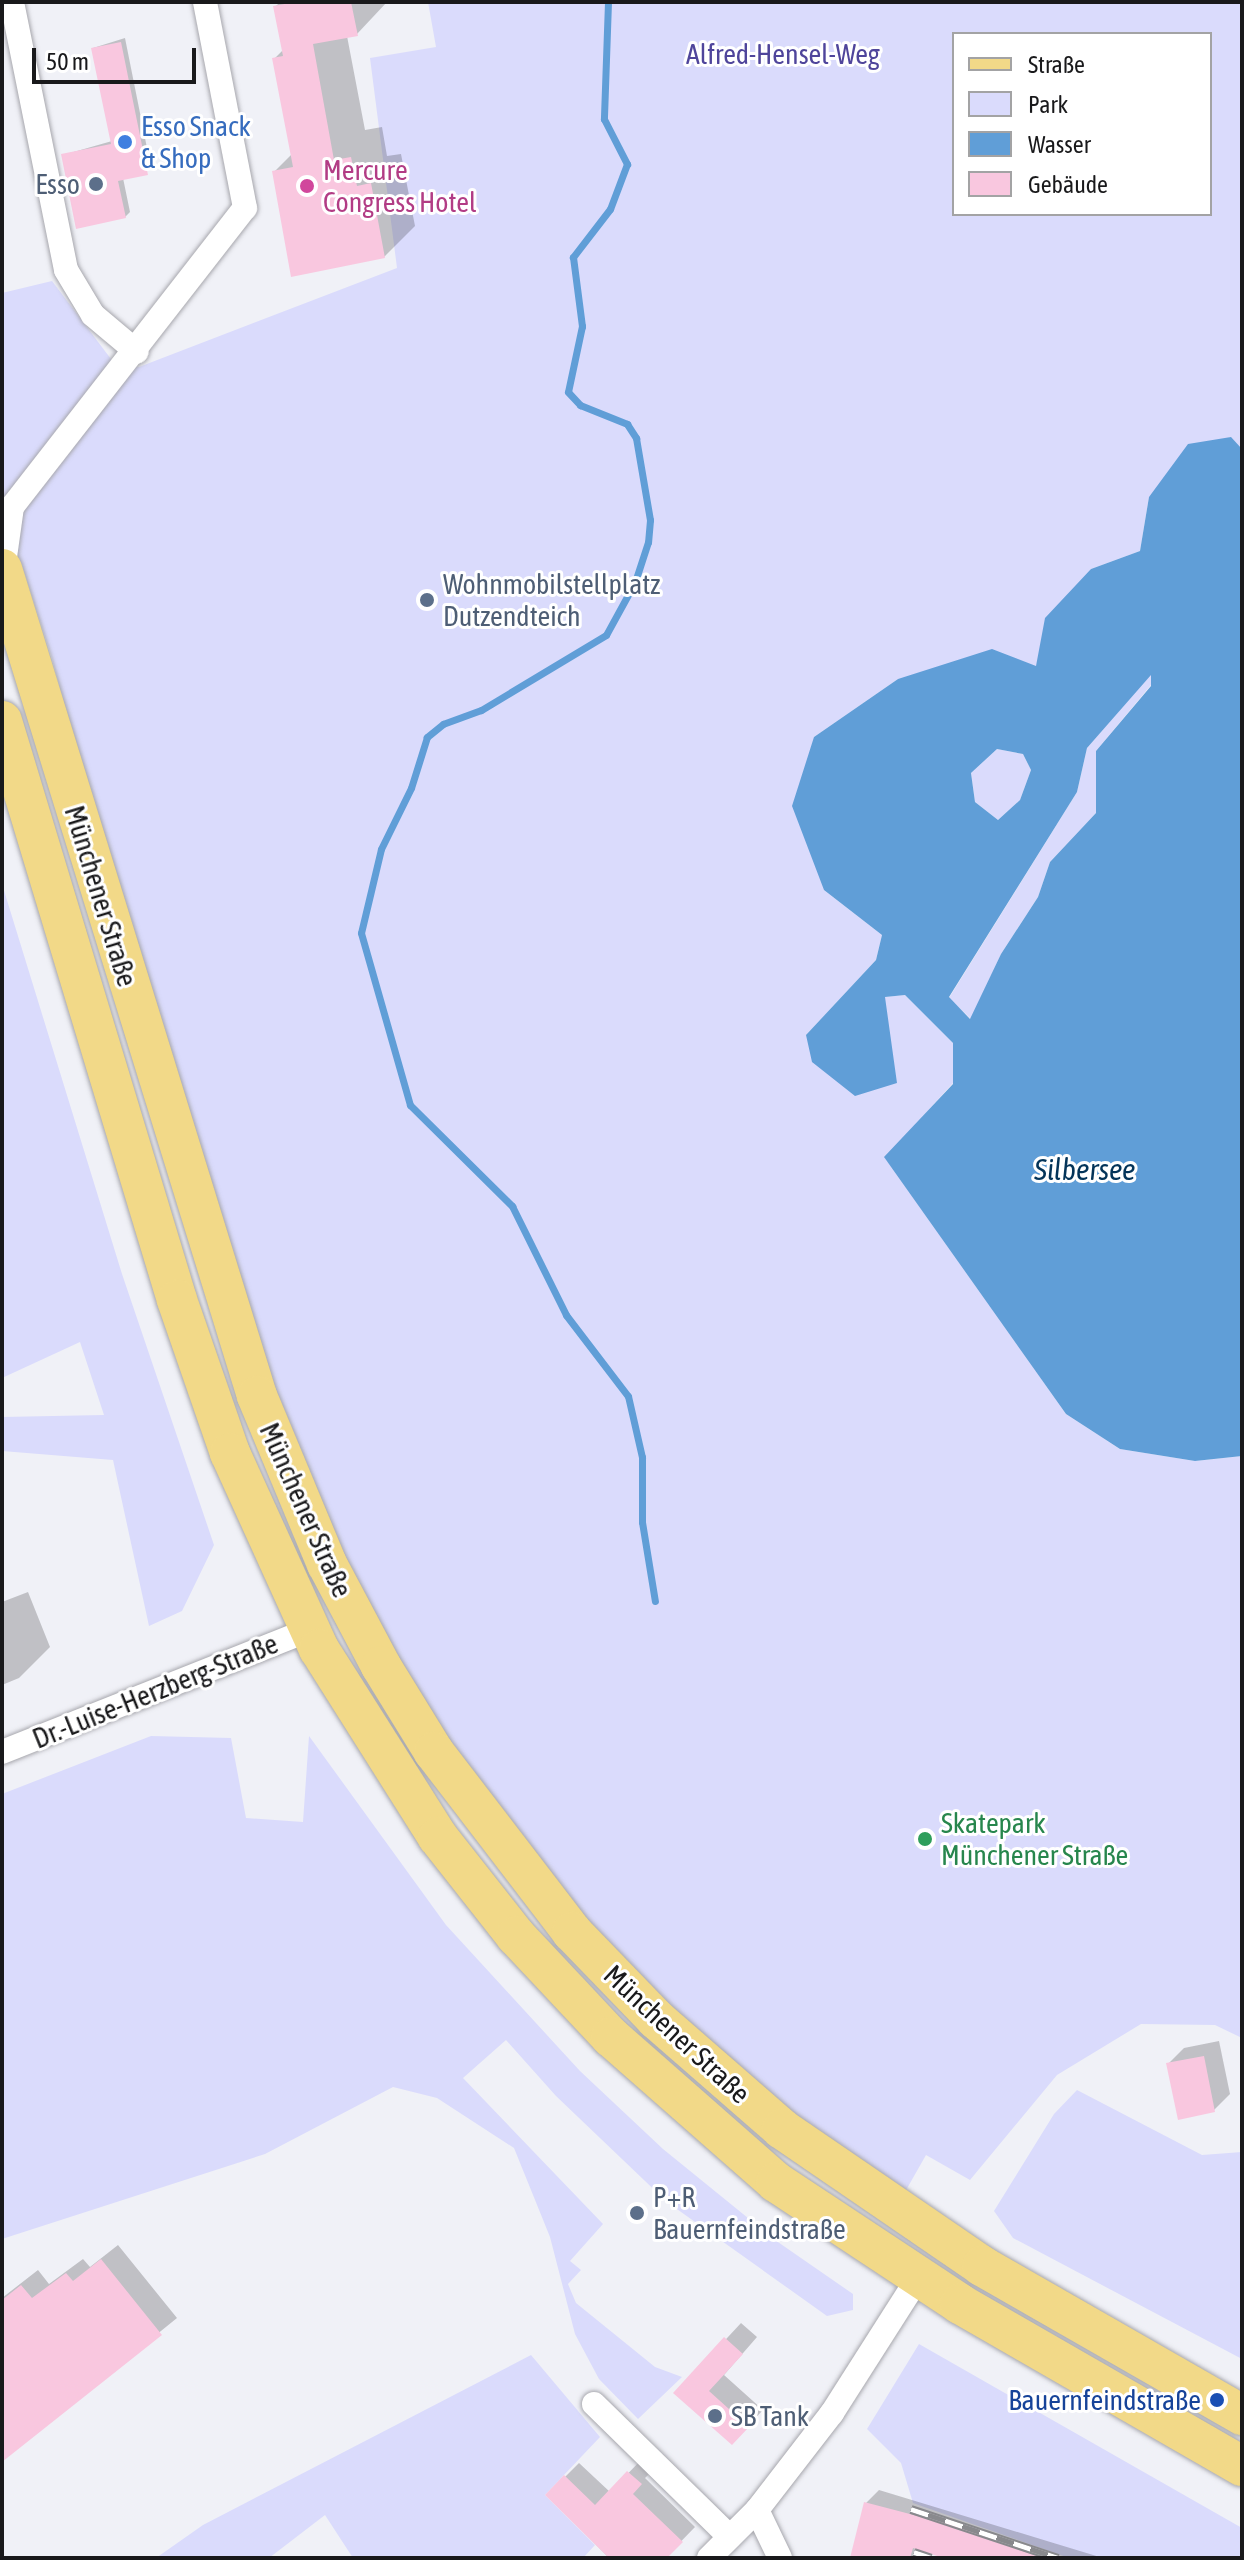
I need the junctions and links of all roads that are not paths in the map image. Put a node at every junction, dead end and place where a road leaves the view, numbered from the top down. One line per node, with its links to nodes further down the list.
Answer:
1 (12, 2): 3 (street)
2 (205, 2): 3 (street)
3 (137, 352): 4 (street)
4 (2, 570): 6 (main road, Münchener Straße)
5 (2, 721): 7 (main road, Münchener Straße)
6 (354, 1616): 7 (main road); 9 (main road, Münchener Straße)
7 (309, 1630): 8 (street, Dr.-Luise-Herzberg-Straße); 10 (main road, Münchener Straße)
8 (2, 1752)
9 (782, 2129): 10 (main road); 11 (main road, Münchener Straße)
10 (738, 2153): 12 (main road, Münchener Straße)
11 (946, 2243): 12 (main road); 14 (main road, Münchener Straße)
12 (918, 2278): 15 (main road, Münchener Straße); 16 (street)
13 (594, 2404): 17 (street)
14 (1242, 2415)
15 (1242, 2466)
16 (757, 2510): 17 (street); 19 (street)
17 (730, 2537): 18 (street)
18 (709, 2558)
19 (780, 2558)

